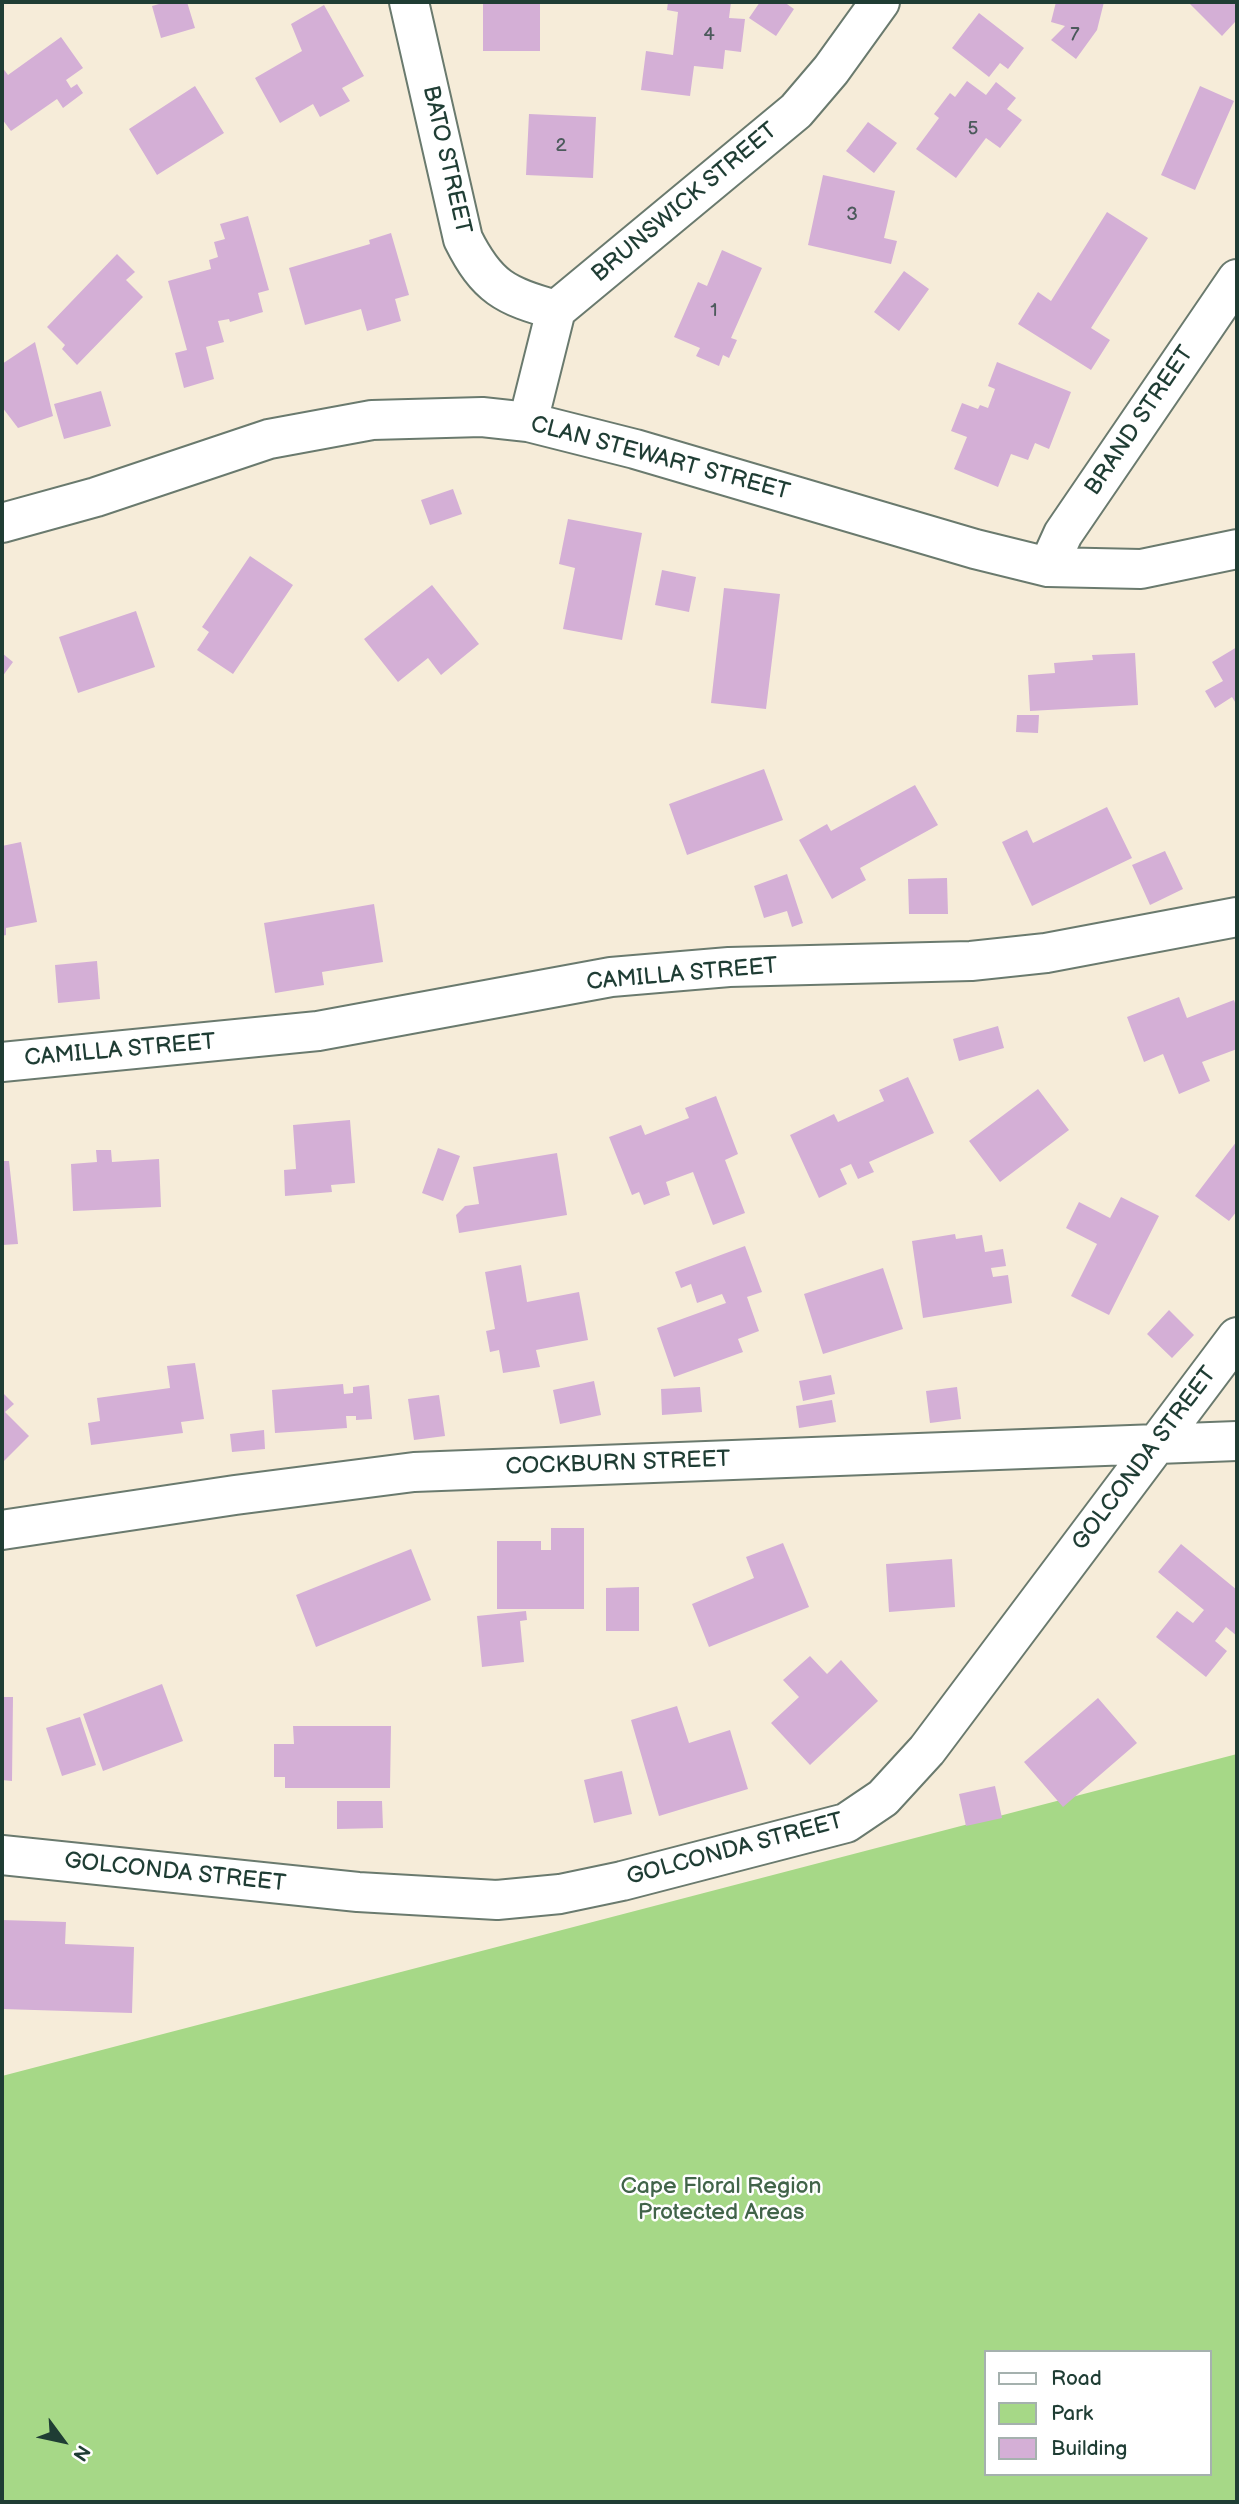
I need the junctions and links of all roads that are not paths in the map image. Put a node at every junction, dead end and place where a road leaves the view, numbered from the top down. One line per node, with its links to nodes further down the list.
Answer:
1 (409, 2): 4 (street, BATO STREET)
2 (880, 2): 4 (street, BRUNSWICK STREET)
3 (1237, 279): 8 (street, BRAND STREET)
4 (556, 310): 5 (street)
5 (528, 422): 6 (street, CLAN STEWART STREET); 8 (street, CLAN STEWART STREET)
6 (2, 523)
7 (1237, 549): 8 (street, CLAN STEWART STREET)
8 (1048, 567)
9 (1237, 917): 10 (street, CAMILLA STREET)
10 (2, 1062)
11 (1237, 1337): 13 (street, GOLCONDA STREET)
12 (1237, 1441): 13 (street, COCKBURN STREET)
13 (1156, 1442): 14 (street, COCKBURN STREET); 15 (street, GOLCONDA STREET)
14 (2, 1530)
15 (2, 1855)

